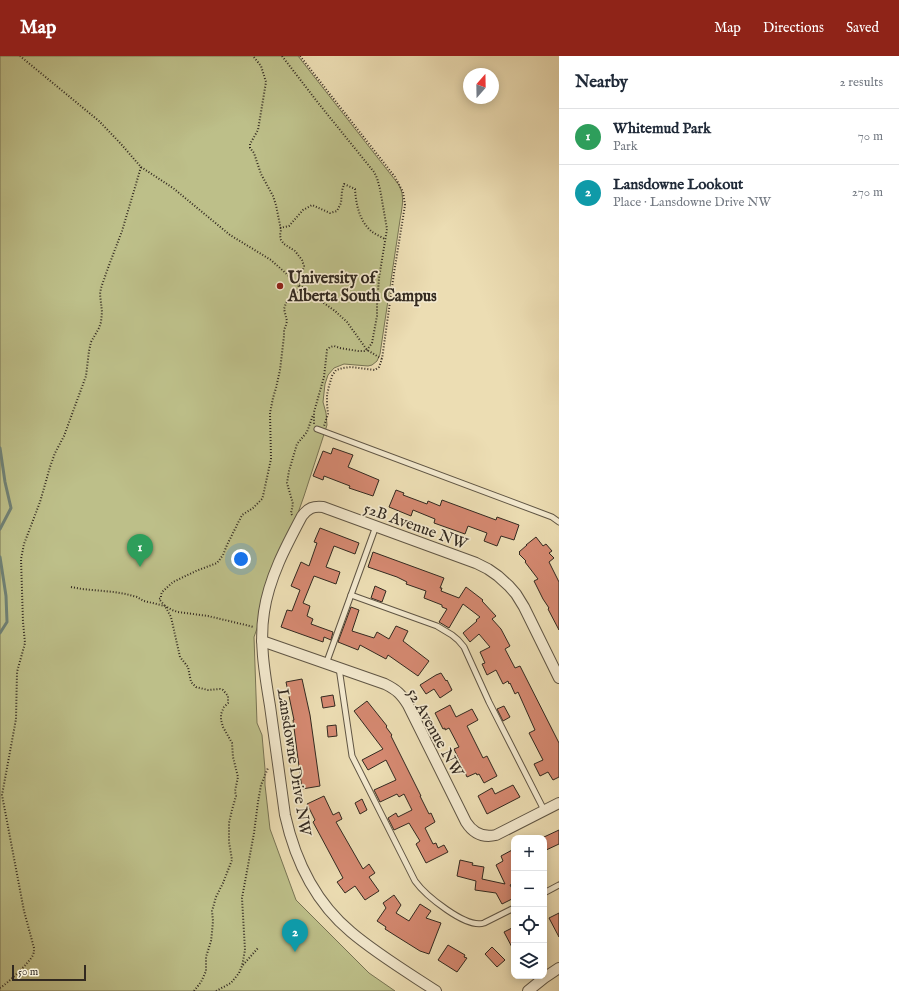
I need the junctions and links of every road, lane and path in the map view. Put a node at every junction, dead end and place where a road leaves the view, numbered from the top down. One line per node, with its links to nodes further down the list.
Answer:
1 (20, 56): 5 (path)
2 (253, 56): 6 (path)
3 (282, 56): 7 (path)
4 (300, 56): 10 (path)
5 (141, 167): 8 (path); 35 (path)
6 (280, 228): 7 (path); 8 (path)
7 (385, 240): 9 (path)
8 (299, 285): 9 (path); 20 (path)
9 (367, 350): 10 (path); 11 (path)
10 (382, 358): 13 (path)
11 (314, 412): 12 (path); 16 (path)
12 (317, 428): 13 (lane)
13 (322, 431): 15 (lane)
14 (308, 509): 16 (street, Lansdowne Drive NW); 17 (street, 52B Avenue NW)
15 (559, 522)
16 (297, 525): 21 (street, Lansdowne Drive NW)
17 (376, 526): 19 (lane); 25 (street, 52B Avenue NW)
18 (71, 587): 20 (path)
19 (351, 595): 23 (lane); 28 (lane)
20 (165, 606): 21 (path); 36 (path)
21 (262, 629): 22 (street, Lansdowne Drive NW)
22 (262, 641): 23 (street, 52 Avenue NW); 26 (street, Lansdowne Drive NW)
23 (326, 664): 24 (street, 52 Avenue NW)
24 (339, 668): 28 (street, 52 Avenue NW); 31 (lane)
25 (559, 678)
26 (277, 753): 33 (path); 38 (street, Lansdowne Drive NW)
27 (559, 803): 28 (street, 52 Avenue NW)
28 (544, 810)
29 (559, 885): 30 (lane)
30 (547, 891)
31 (511, 910)
32 (258, 948): 33 (path)
33 (242, 966): 37 (path)
34 (559, 968): 39 (street)
35 (0, 988)
36 (194, 991)
37 (216, 991)
38 (436, 991)
39 (528, 991)

